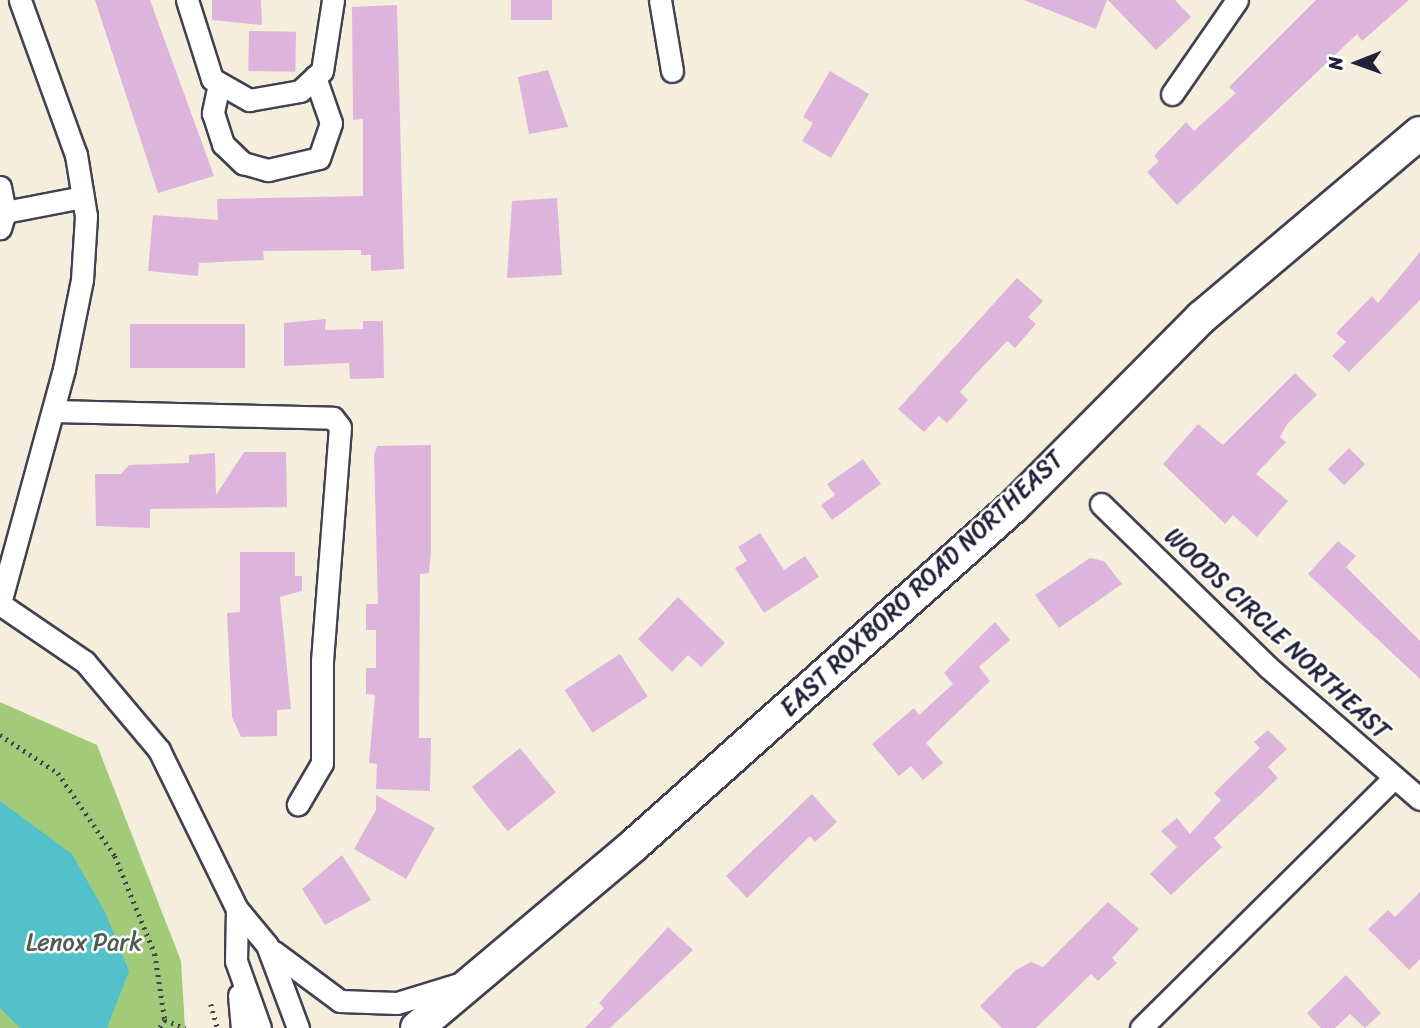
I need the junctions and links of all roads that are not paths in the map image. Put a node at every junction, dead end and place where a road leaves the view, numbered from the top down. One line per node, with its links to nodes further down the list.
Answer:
1 (20, 0): 12 (street)
2 (187, 0): 8 (street)
3 (333, 0): 7 (street)
4 (660, 0): 6 (street)
5 (1237, 0): 9 (street)
6 (672, 71)
7 (315, 77): 8 (street); 8 (street)
8 (219, 84)
9 (1172, 94)
10 (1420, 133): 23 (main road, EAST ROXBORO ROAD NORTHEAST)
11 (0, 187): 13 (street)
12 (83, 197): 13 (street); 14 (street)
13 (3, 220)
14 (54, 411): 16 (street); 19 (street)
15 (1101, 504): 17 (street, WOODS CIRCLE NORTHEAST)
16 (0, 603): 20 (street)
17 (1393, 779): 18 (street, WOODS CIRCLE NORTHEAST); 28 (street)
18 (1420, 799)
19 (298, 803)
20 (237, 909): 21 (street); 22 (street)
21 (267, 945): 23 (street); 26 (street)
22 (236, 961): 24 (street); 25 (street)
23 (480, 974): 27 (main road, EAST ROXBORO ROAD NORTHEAST)
24 (242, 1028)
25 (260, 1028)
26 (298, 1028)
27 (417, 1028)
28 (1141, 1028)

